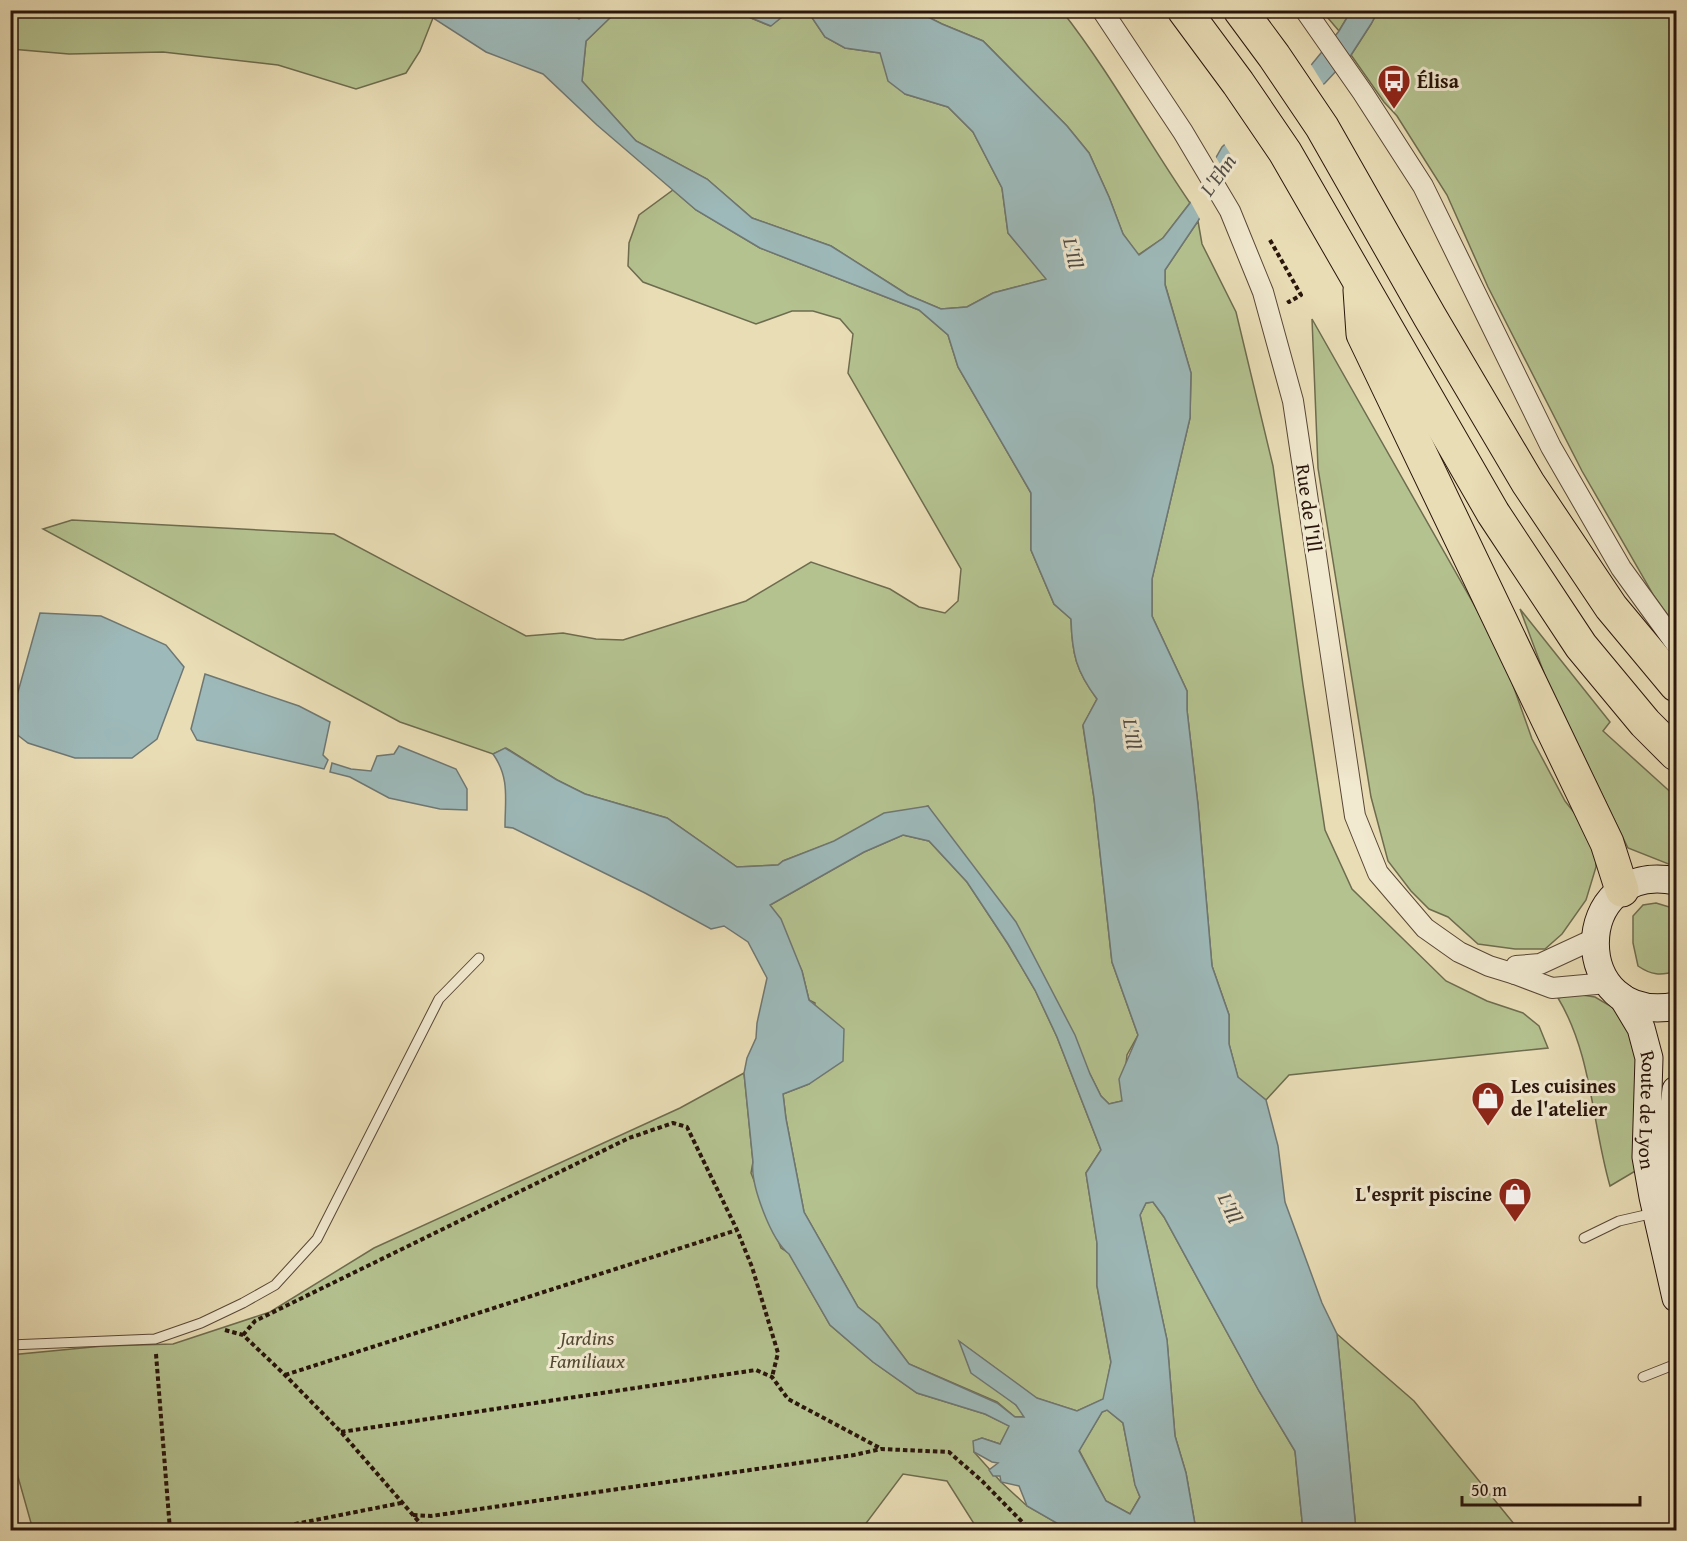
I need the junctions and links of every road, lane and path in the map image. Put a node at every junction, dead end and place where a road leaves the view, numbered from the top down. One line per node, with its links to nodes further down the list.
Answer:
1 (1102, 10): 15 (street, Rue de l'Ill)
2 (1184, 10): 7 (highway)
3 (1240, 10): 9 (highway)
4 (1309, 16): 8 (street)
5 (1270, 240): 6 (path)
6 (1290, 273)
7 (1359, 279): 10 (highway); 12 (highway)
8 (1677, 644)
9 (1677, 685)
10 (1677, 754)
11 (1677, 882): 12 (main road)
12 (1622, 890): 13 (main road)
13 (1594, 939): 15 (street); 16 (main road, Route de Lyon)
14 (479, 958): 25 (lane)
15 (1515, 974): 16 (street, Rue de l'Ill)
16 (1615, 990): 17 (main road); 20 (main road, Route de Lyon)
17 (1677, 1006)
18 (1677, 1090): 19 (main road, Route de Lyon)
19 (1677, 1194)
20 (1667, 1210): 22 (lane); 23 (main road, Route de Lyon)
21 (737, 1230): 26 (path); 30 (path); 31 (path)
22 (1584, 1238)
23 (1673, 1264): 24 (main road, Route de Lyon)
24 (1677, 1298)
25 (201, 1323): 26 (path); 27 (lane)
26 (243, 1335): 30 (path)
27 (155, 1339): 28 (lane); 37 (path)
28 (10, 1345)
29 (1677, 1364): 32 (lane)
30 (285, 1375): 33 (path)
31 (772, 1377): 33 (path); 34 (path)
32 (1643, 1377)
33 (341, 1432): 35 (path)
34 (881, 1449): 36 (path); 40 (path)
35 (402, 1503): 36 (path); 38 (path)
36 (412, 1515): 39 (path)
37 (170, 1530)
38 (266, 1530)
39 (426, 1530)
40 (1030, 1530)

